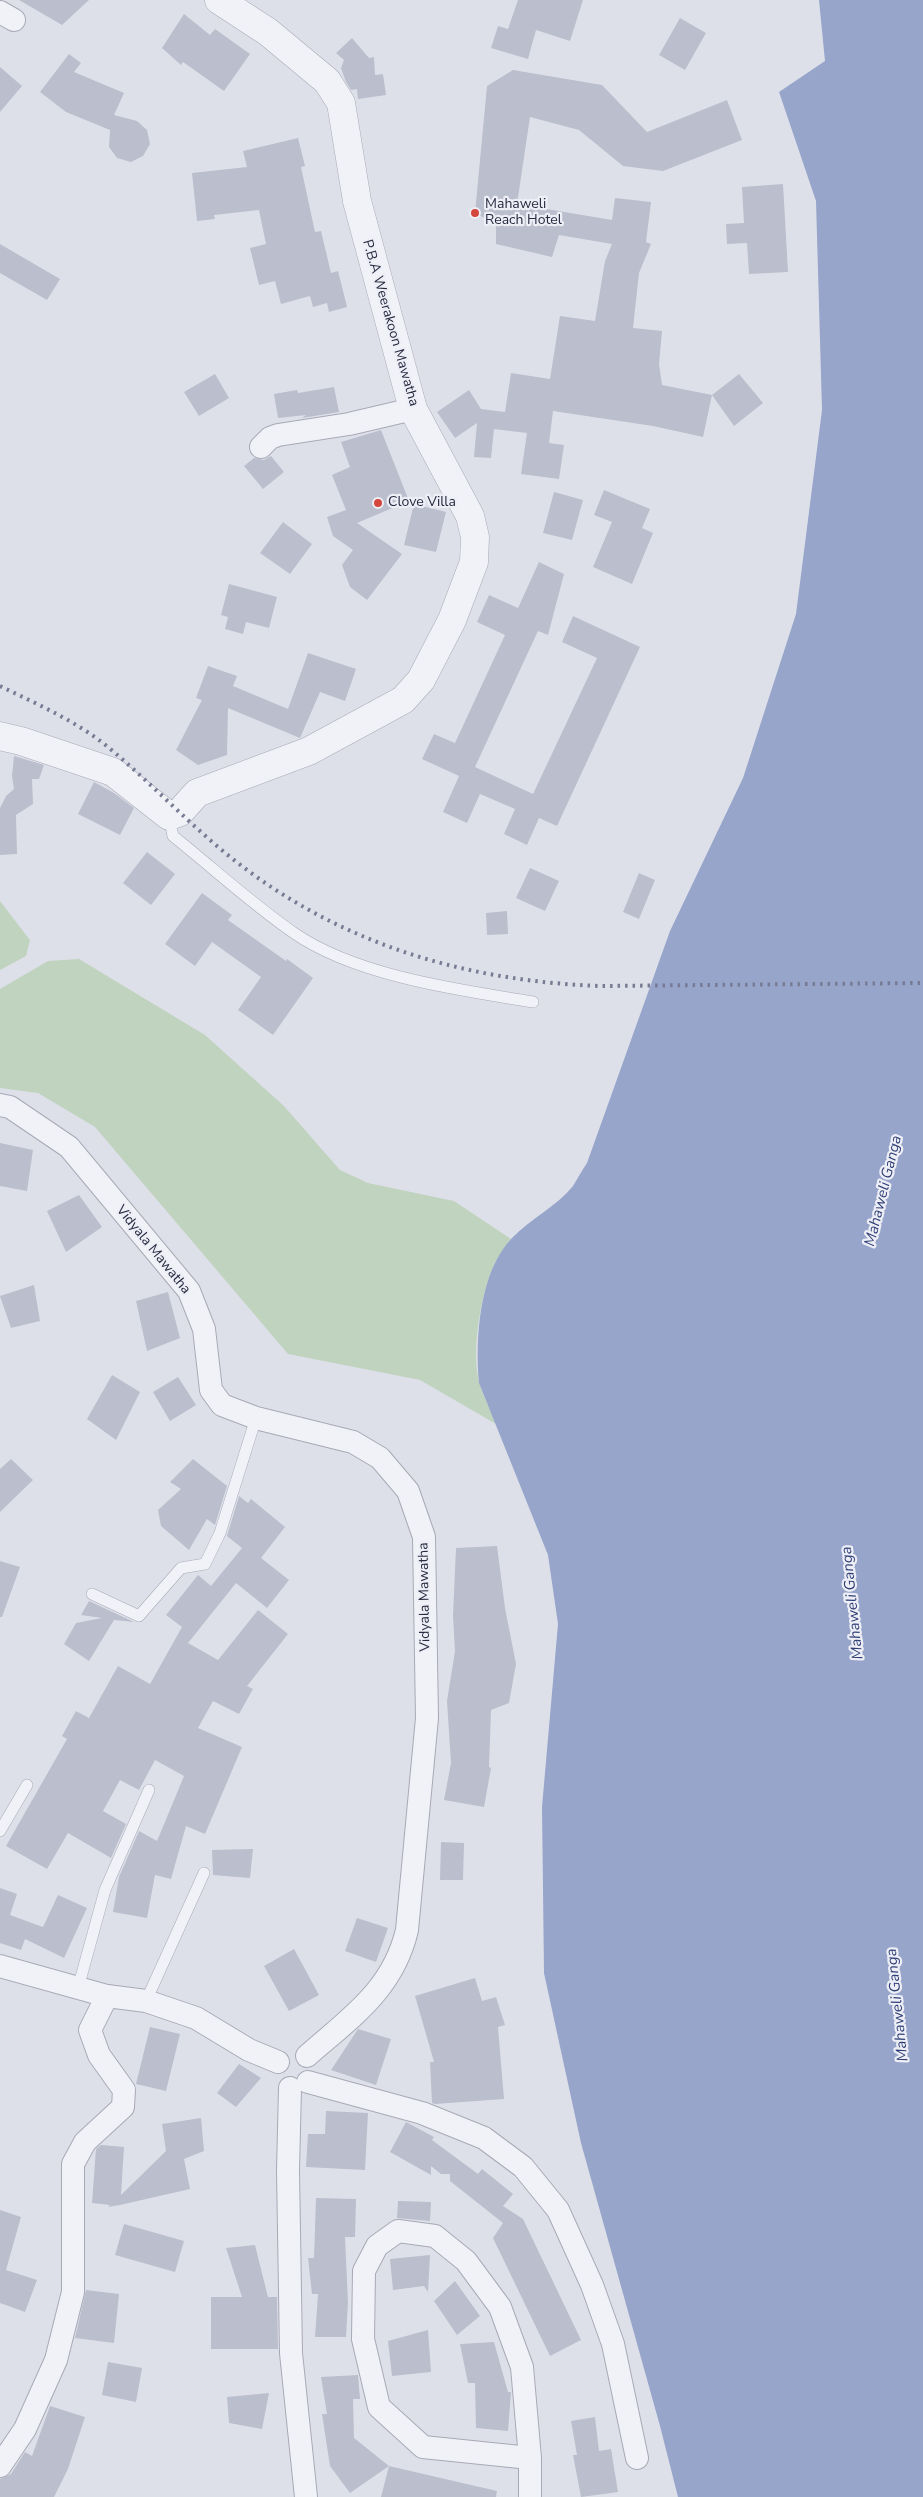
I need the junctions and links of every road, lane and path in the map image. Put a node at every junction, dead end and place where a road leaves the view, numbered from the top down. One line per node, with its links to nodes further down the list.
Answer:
1 (219, 0): 2 (street, P.B.A Weerakoon Mawatha)
2 (413, 409): 3 (street); 5 (street, P.B.A Weerakoon Mawatha)
3 (262, 447)
4 (0, 736): 5 (street)
5 (169, 816): 6 (lane)
6 (533, 1002)
7 (0, 1105): 8 (street, Vidyala Mawatha)
8 (256, 1418): 9 (lane); 18 (street, Vidyala Mawatha)
9 (92, 1594)
10 (27, 1785): 12 (lane)
11 (149, 1790): 15 (lane)
12 (0, 1831)
13 (204, 1873): 17 (lane)
14 (0, 1966): 15 (street)
15 (78, 1988): 16 (street)
16 (107, 1996): 17 (street); 23 (street)
17 (146, 2001): 19 (street)
18 (307, 2056): 19 (street); 20 (street)
19 (278, 2062): 20 (street)
20 (299, 2085): 22 (street); 24 (street)
21 (530, 2458): 21 (street); 25 (street)
22 (637, 2458)
23 (0, 2466)
24 (306, 2497)
25 (530, 2497)

